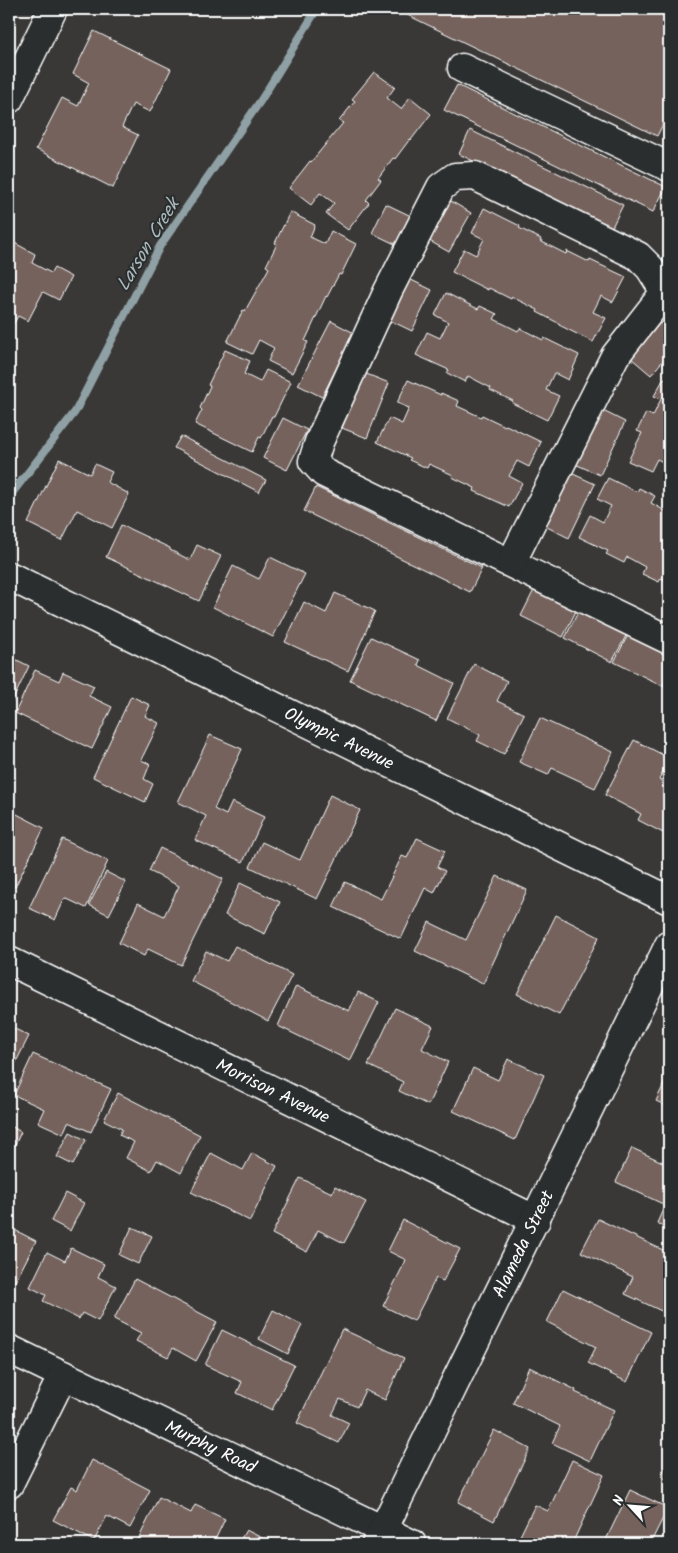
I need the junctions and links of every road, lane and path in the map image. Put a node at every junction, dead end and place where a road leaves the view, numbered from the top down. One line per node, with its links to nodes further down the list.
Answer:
1 (53, 9): 3 (street)
2 (462, 68): 4 (street)
3 (9, 99)
4 (669, 167)
5 (667, 293): 6 (street); 6 (street)
6 (511, 563): 8 (street)
7 (9, 576): 9 (street, Olympic Avenue)
8 (669, 640)
9 (669, 900)
10 (669, 945): 12 (street, Alameda Street)
11 (9, 961): 12 (street, Morrison Avenue)
12 (536, 1220): 16 (street, Alameda Street)
13 (9, 1348): 14 (street, Murphy Road)
14 (63, 1376): 15 (street); 16 (street, Murphy Road)
15 (9, 1484)
16 (380, 1537): 17 (street, Murphy Road)
17 (412, 1544)

